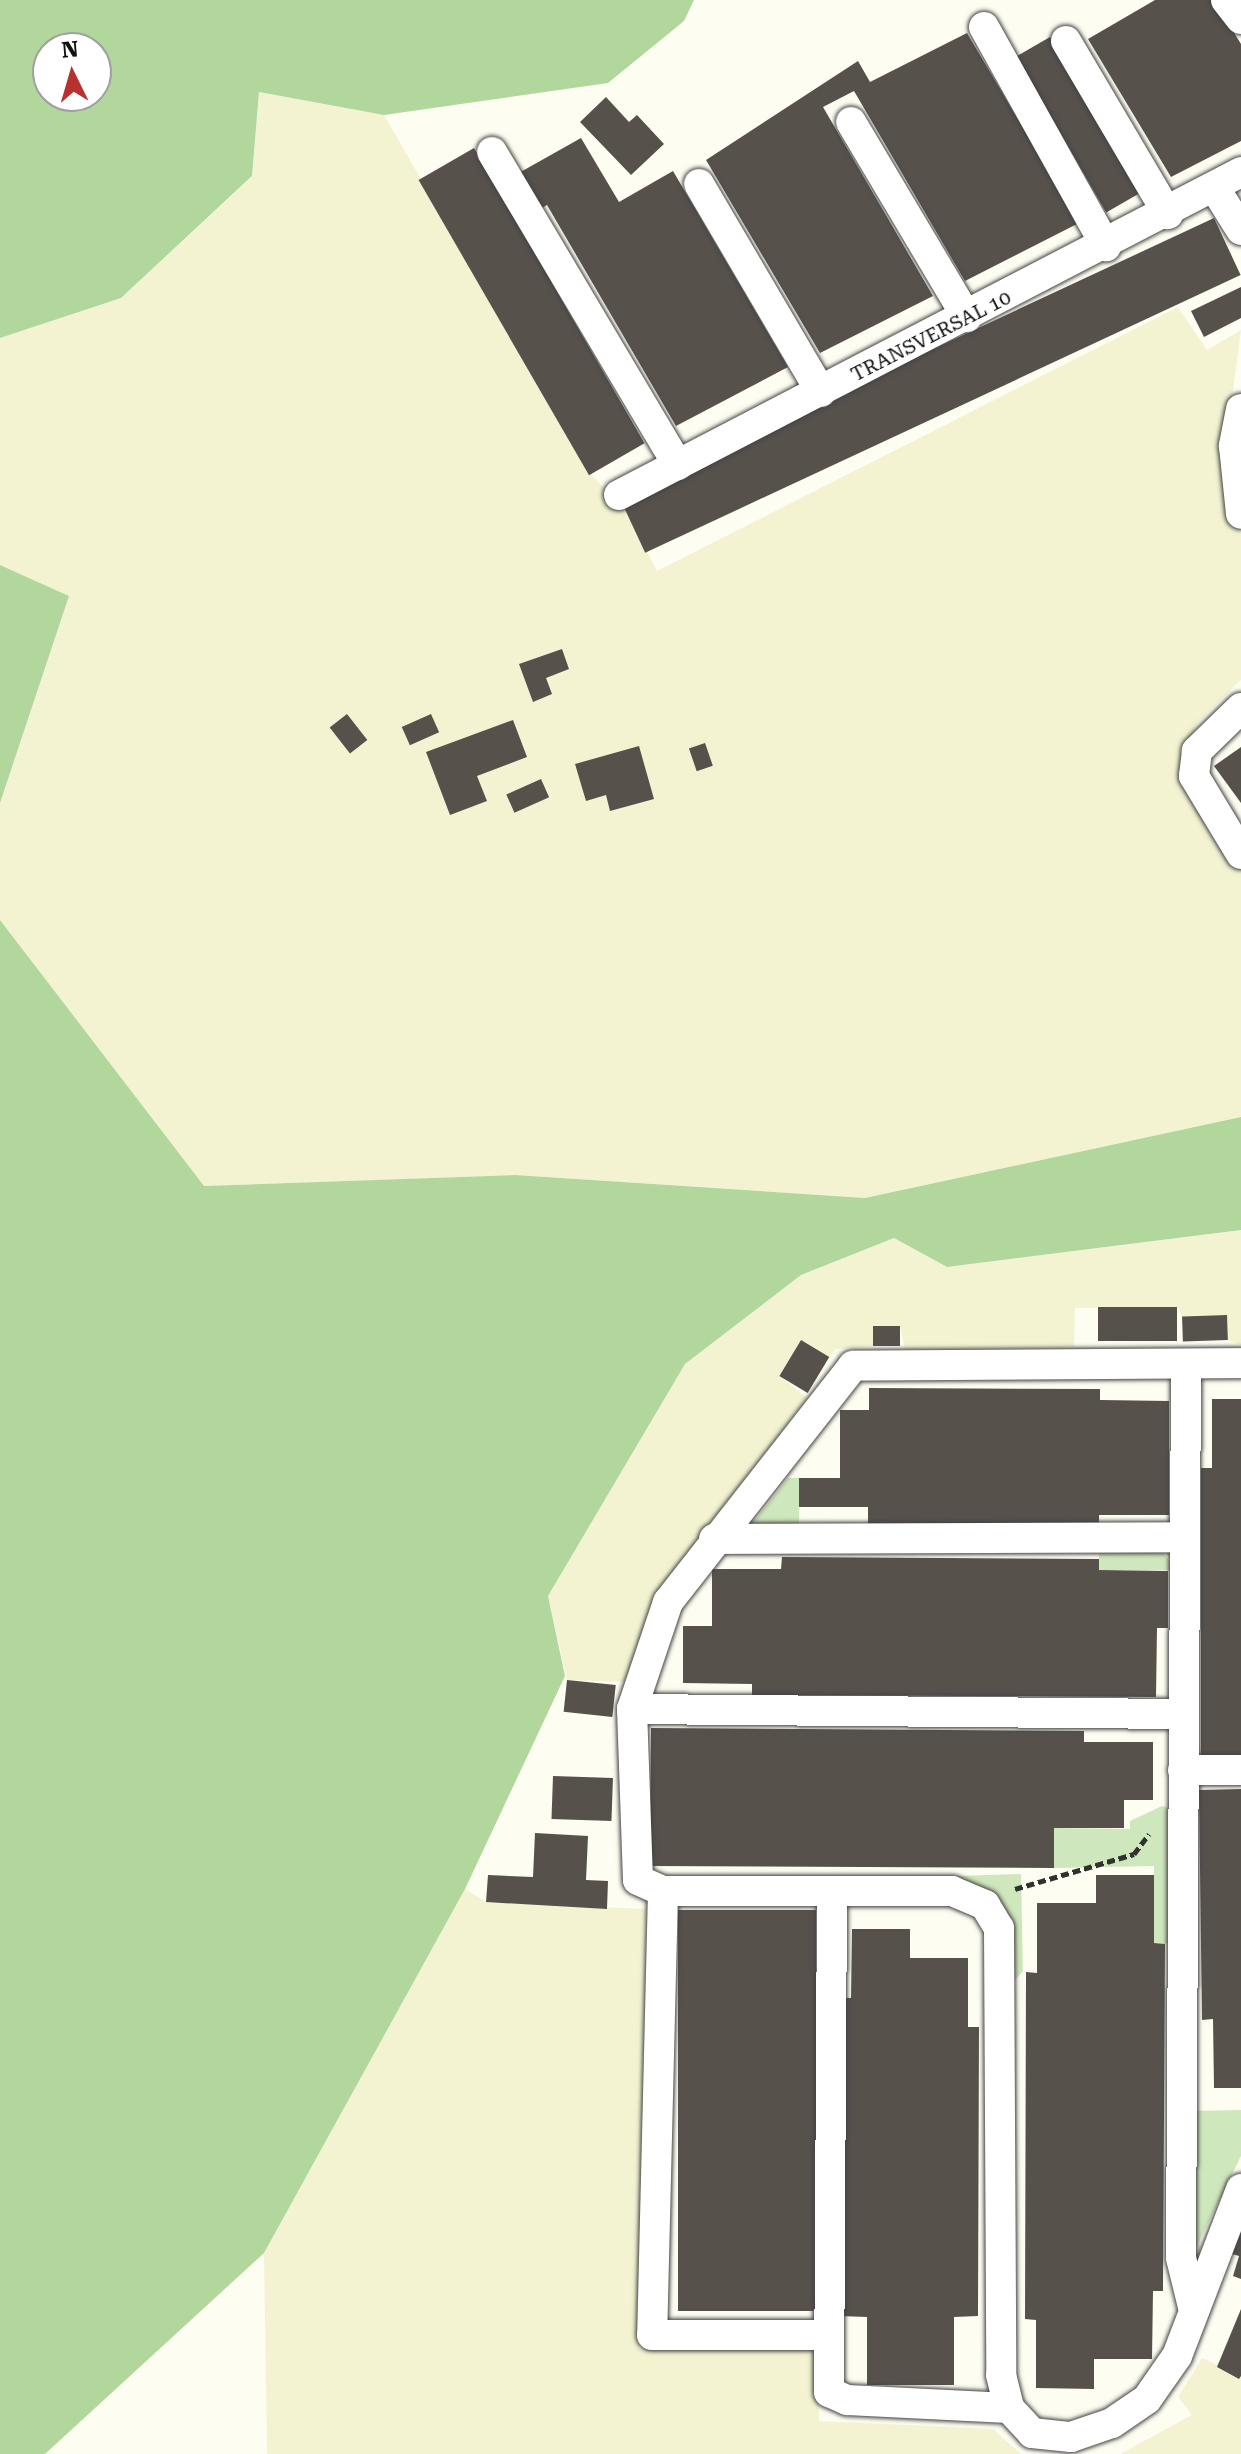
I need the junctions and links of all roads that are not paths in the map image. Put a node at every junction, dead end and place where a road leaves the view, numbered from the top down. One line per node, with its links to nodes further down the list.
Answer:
1 (1226, 0): 2 (street)
2 (1241, 19)
3 (984, 27): 12 (street)
4 (1066, 41): 10 (street)
5 (851, 122): 13 (street)
6 (492, 152): 16 (street)
7 (1241, 172): 9 (street, TRANSVERSAL 10)
8 (699, 184): 14 (street)
9 (1216, 190): 10 (street, TRANSVERSAL 10); 11 (street)
10 (1168, 214): 12 (street, TRANSVERSAL 10)
11 (1241, 230)
12 (1106, 246): 13 (street, TRANSVERSAL 10)
13 (967, 317): 14 (street, TRANSVERSAL 10)
14 (821, 392): 16 (street, TRANSVERSAL 10)
15 (1239, 413): 18 (street)
16 (678, 465): 17 (street, TRANSVERSAL 10)
17 (619, 495)
18 (1241, 514)
19 (1241, 708): 20 (street)
20 (1241, 854)
21 (1241, 1363): 22 (street)
22 (1186, 1365): 23 (street); 24 (street)
23 (1183, 1537): 24 (street); 26 (street)
24 (714, 1539): 25 (street)
25 (632, 1709): 26 (street); 29 (street)
26 (1184, 1714): 28 (street)
27 (1241, 1770): 28 (street)
28 (1183, 1782): 32 (street)
29 (663, 1891): 30 (street); 33 (street)
30 (832, 1891): 33 (street); 34 (street)
31 (1241, 2189): 32 (street)
32 (1193, 2307): 34 (street)
33 (827, 2335): 34 (street)
34 (1009, 2408)

